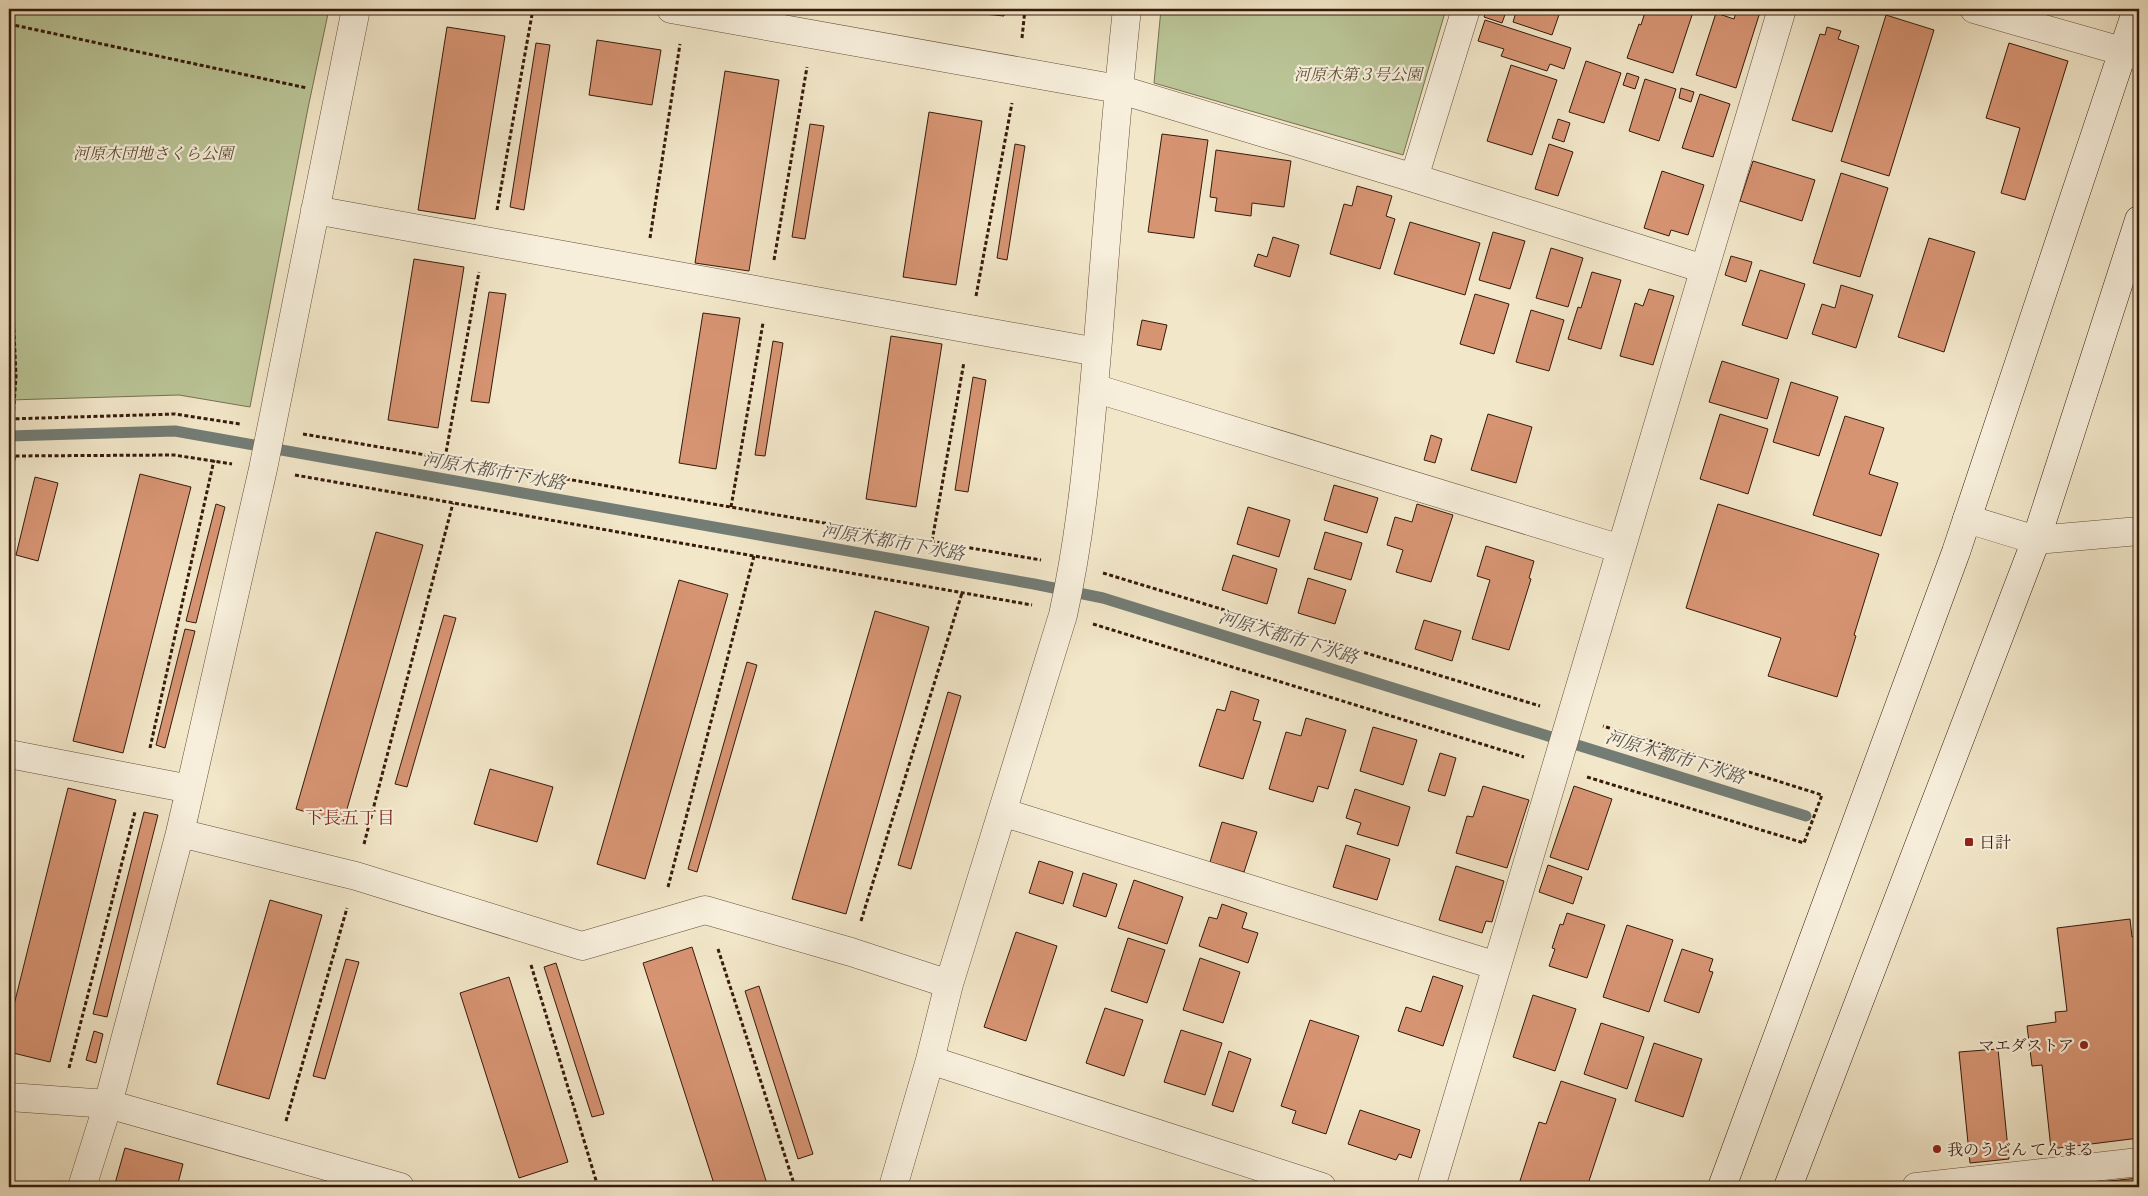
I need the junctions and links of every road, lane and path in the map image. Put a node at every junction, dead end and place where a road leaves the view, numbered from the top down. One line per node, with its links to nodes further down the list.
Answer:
1 (356, 9): 15 (street)
2 (1025, 9): 11 (path)
3 (1127, 9): 13 (street)
4 (1466, 9): 14 (street)
5 (1782, 9): 18 (street)
6 (1974, 9): 10 (street)
7 (2137, 9): 10 (street)
8 (678, 10): 11 (street); 19 (path)
9 (9, 24): 12 (path)
10 (2131, 54): 30 (street)
11 (1019, 71): 13 (street); 20 (path)
12 (308, 88)
13 (1118, 89): 14 (street); 21 (street)
14 (1414, 178): 18 (street)
15 (315, 210): 19 (street); 24 (street)
16 (2139, 220): 32 (street)
17 (9, 225): 23 (path)
18 (1704, 269): 34 (street)
19 (645, 270): 20 (street)
20 (970, 329): 21 (street); 33 (path)
21 (1097, 352): 22 (street)
22 (1094, 388): 34 (street); 36 (street)
23 (11, 419): 24 (path)
24 (270, 429): 27 (street); 33 (path)
25 (15, 455): 26 (path); 27 (path); 28 (path)
26 (9, 456)
27 (263, 469): 29 (path); 42 (street)
28 (9, 480)
29 (453, 503): 35 (path); 45 (path)
30 (1967, 518): 32 (street); 64 (street)
31 (2139, 531): 32 (street)
32 (2036, 540): 65 (street)
33 (932, 541): 36 (path)
34 (1621, 549): 39 (street)
35 (754, 556): 37 (path); 47 (path)
36 (1074, 567): 38 (street); 39 (path)
37 (962, 593): 38 (path); 49 (path)
38 (1063, 615): 41 (path); 43 (street)
39 (1571, 716): 41 (street); 41 (path)
40 (9, 754): 42 (street)
41 (1556, 767): 50 (street)
42 (190, 789): 44 (street)
43 (1002, 812): 50 (street); 51 (street)
44 (180, 833): 45 (street); 54 (street)
45 (356, 876): 48 (street); 55 (path)
46 (705, 910): 47 (street); 49 (street); 60 (path)
47 (658, 924): 48 (street)
48 (520, 926): 59 (path)
49 (851, 952): 51 (street)
50 (1497, 966): 63 (street)
51 (949, 984): 52 (street)
52 (930, 1060): 61 (street); 62 (street)
53 (9, 1097): 54 (street)
54 (108, 1104): 57 (street); 58 (street)
55 (285, 1126)
56 (2139, 1162): 66 (street)
57 (82, 1187)
58 (400, 1187)
59 (598, 1187)
60 (795, 1187)
61 (894, 1187)
62 (1322, 1187)
63 (1431, 1187)
64 (1722, 1187)
65 (1788, 1187)
66 (1916, 1187)

